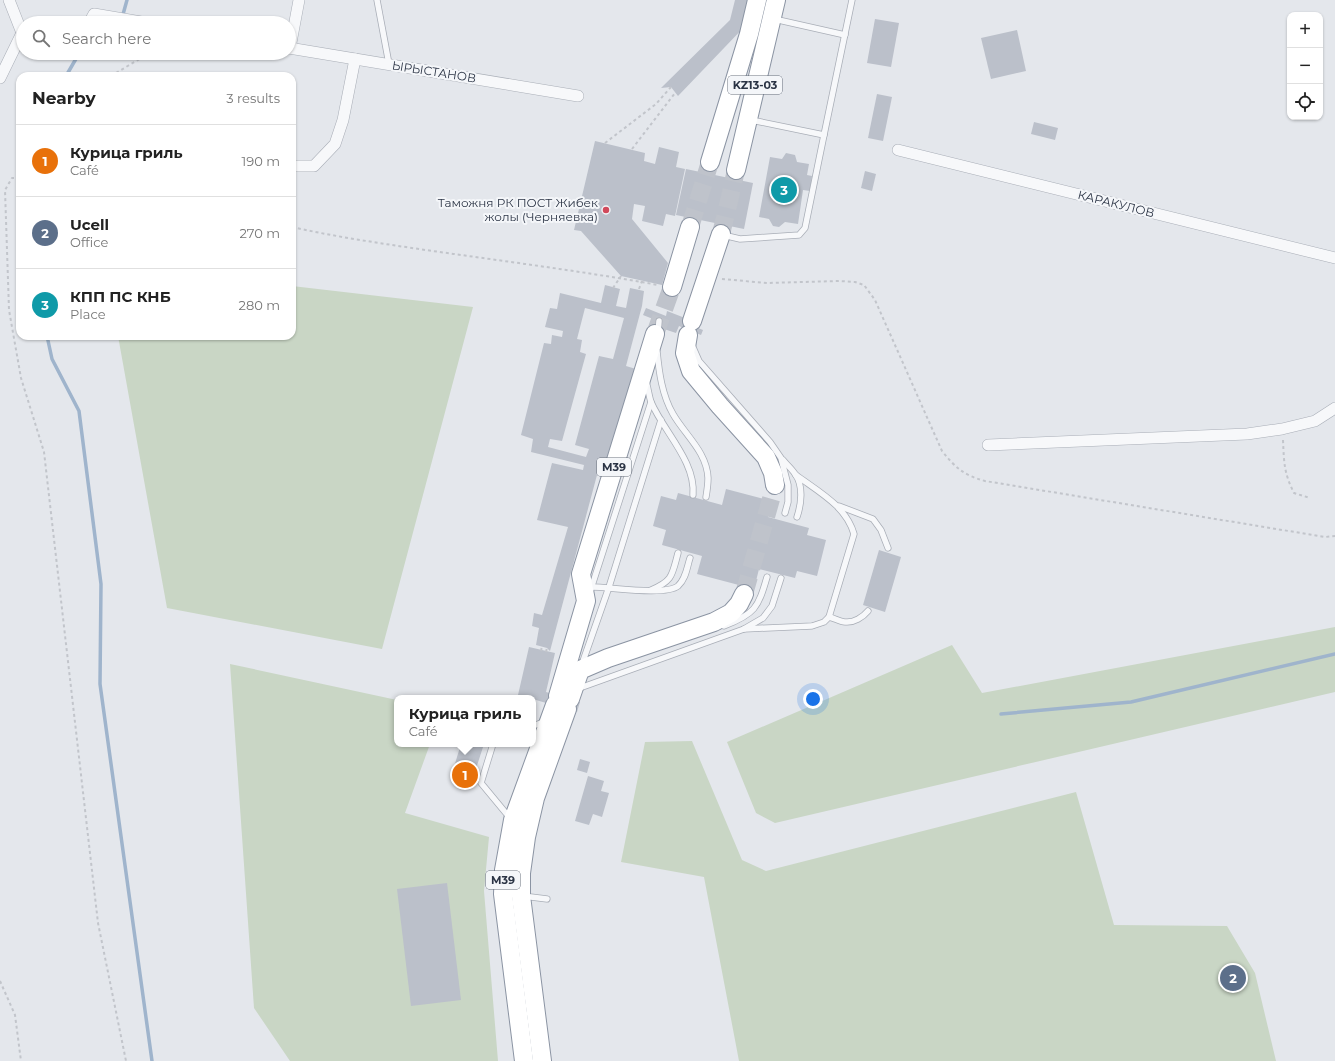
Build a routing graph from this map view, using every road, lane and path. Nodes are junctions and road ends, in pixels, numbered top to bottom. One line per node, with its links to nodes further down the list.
1 (9, 0): 10 (street)
2 (299, 0): 9 (street, ЫРЫСТАНОВ)
3 (377, 0): 17 (lane)
4 (757, 0): 28 (highway, KZ13-03)
5 (776, 0): 11 (highway, KZ13-03)
6 (852, 0): 12 (lane)
7 (93, 16): 8 (street)
8 (106, 16)
9 (296, 16)
10 (16, 18)
11 (772, 18): 12 (lane); 23 (highway, KZ13-03)
12 (845, 35): 24 (lane)
13 (16, 45): 19 (street)
14 (296, 49): 15 (street, ЫРЫСТАНОВ)
15 (355, 59): 17 (street, ЫРЫСТАНОВ); 29 (street)
16 (138, 60): 18 (path)
17 (389, 64): 22 (street, ЫРЫСТАНОВ)
18 (118, 72)
19 (0, 78)
20 (671, 87): 25 (path)
21 (675, 93): 26 (path)
22 (578, 96)
23 (747, 119): 24 (lane); 30 (highway, KZ13-03)
24 (824, 134): 34 (lane)
25 (605, 143)
26 (632, 149)
27 (898, 150): 35 (street, КАРАКУЛОВ)
28 (710, 162)
29 (296, 166)
30 (736, 170)
31 (16, 178): 86 (path)
32 (690, 227): 39 (highway)
33 (296, 228): 39 (path)
34 (721, 234): 37 (highway)
35 (1335, 258)
36 (621, 276): 40 (path)
37 (707, 277): 43 (highway); 59 (path)
38 (642, 281): 41 (path)
39 (672, 287)
40 (613, 288)
41 (639, 289)
42 (657, 328): 44 (highway, M39); 54 (lane)
43 (690, 328): 50 (lane); 52 (highway)
44 (644, 371): 45 (lane); 67 (highway, M39)
45 (651, 402): 47 (lane); 67 (lane)
46 (1335, 408): 48 (street)
47 (661, 420): 53 (lane); 65 (lane)
48 (1282, 429): 49 (street); 55 (path)
49 (988, 445)
50 (781, 458): 51 (lane); 57 (lane)
51 (796, 475): 56 (lane); 58 (lane)
52 (775, 485)
53 (693, 495)
54 (706, 496)
55 (1310, 498)
56 (837, 505): 60 (lane); 70 (lane)
57 (785, 513)
58 (797, 518)
59 (1335, 536)
60 (888, 548)
61 (678, 553): 66 (lane)
62 (690, 558): 66 (lane)
63 (767, 577): 71 (lane)
64 (781, 578): 72 (lane)
65 (609, 588): 66 (lane); 67 (lane); 77 (lane)
66 (648, 591)
67 (589, 594): 78 (highway, M39)
68 (744, 594): 77 (highway)
69 (868, 611): 70 (lane)
70 (830, 616): 72 (lane)
71 (721, 627)
72 (744, 629): 78 (lane)
73 (542, 646): 75 (path)
74 (547, 648): 76 (path)
75 (541, 651)
76 (546, 652)
77 (580, 670): 78 (highway, M39)
78 (562, 703): 79 (lane); 81 (highway, M39); 82 (highway, M39)
79 (536, 724)
80 (492, 747): 81 (lane)
81 (513, 820): 87 (highway, M39)
82 (521, 896): 83 (lane); 88 (highway, M39)
83 (547, 899)
84 (0, 981): 85 (path)
85 (21, 1061)
86 (126, 1061)
87 (524, 1061)
88 (542, 1061)

